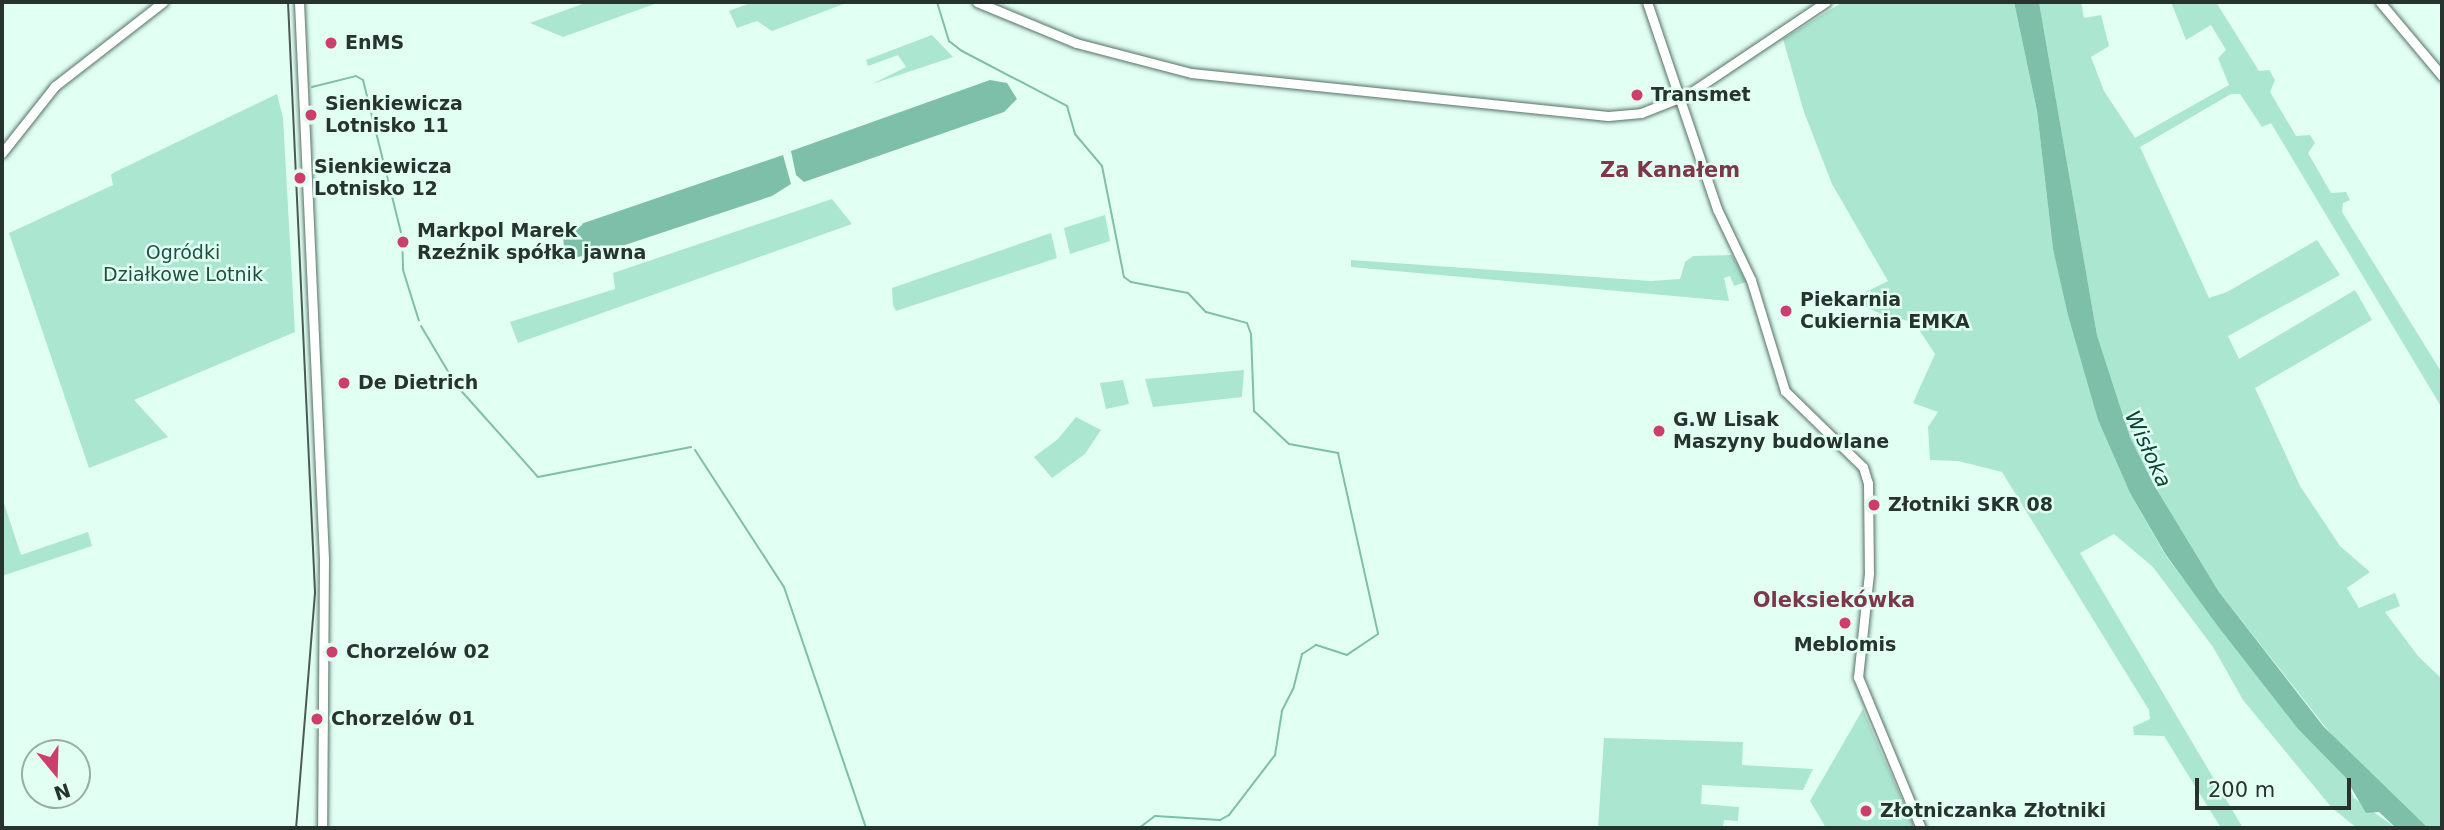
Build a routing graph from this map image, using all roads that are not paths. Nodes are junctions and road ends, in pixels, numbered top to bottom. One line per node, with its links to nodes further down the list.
1 (163, 2): 9 (main road)
2 (299, 2): 10 (main road)
3 (977, 2): 8 (main road)
4 (1647, 2): 8 (main road)
5 (1826, 2): 8 (main road)
6 (2380, 2): 7 (main road)
7 (2442, 76)
8 (1679, 99): 11 (main road)
9 (2, 153)
10 (322, 828)
11 (1921, 828)

